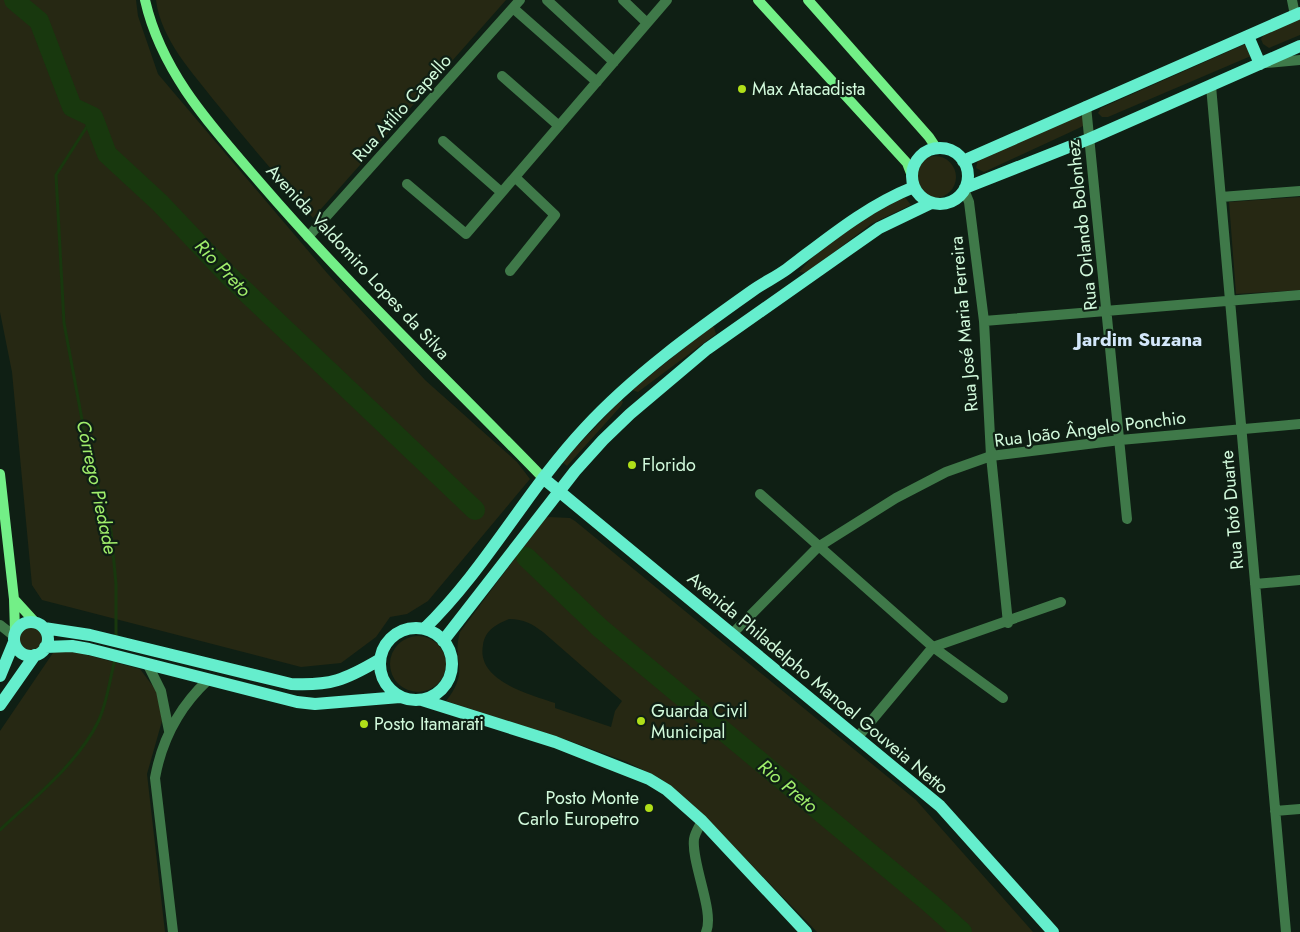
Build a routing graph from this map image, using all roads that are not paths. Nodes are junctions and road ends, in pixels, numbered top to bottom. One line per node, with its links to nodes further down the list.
1 (145, 0): 33 (main road, Avenida Valdomiro Lopes da Silva)
2 (547, 0): 14 (street)
3 (623, 0): 10 (street)
4 (667, 0): 10 (street)
5 (758, 0): 26 (main road)
6 (808, 0): 23 (main road)
7 (1292, 0): 9 (street)
8 (517, 4): 17 (street); 33 (street, Rua Atílio Capello)
9 (1298, 14): 11 (main road)
10 (647, 23): 14 (street)
11 (1248, 36): 15 (main road); 19 (main road)
12 (1300, 46): 15 (main road)
13 (1300, 60): 15 (street)
14 (614, 62): 17 (street)
15 (1260, 64): 18 (main road)
16 (502, 76): 20 (street)
17 (596, 82): 20 (street)
18 (1211, 86): 21 (main road); 31 (street, Rua Totó Duarte)
19 (1086, 106): 21 (street, Rua Orlando Bolonhez); 24 (main road)
20 (559, 126): 25 (street)
21 (1089, 139): 30 (main road); 40 (street, Rua Orlando Bolonhez)
22 (443, 141): 28 (street)
23 (937, 149): 24 (main road); 26 (main road)
24 (963, 160): 30 (main road)
25 (515, 177): 28 (street); 35 (street)
26 (912, 181): 32 (main road); 34 (main road)
27 (407, 184): 28 (street)
28 (501, 192)
29 (1300, 192): 31 (street)
30 (964, 194): 32 (main road); 41 (street, Rua José Maria Ferreira)
31 (1221, 197): 37 (street, Rua Totó Duarte)
32 (931, 203): 38 (main road)
33 (308, 238): 50 (main road, Avenida Valdomiro Lopes da Silva)
34 (786, 270): 38 (main road); 39 (main road)
35 (510, 271)
36 (1300, 295): 37 (street)
37 (1230, 301): 40 (street); 46 (street, Rua Totó Duarte)
38 (774, 302): 42 (main road)
39 (738, 303): 42 (main road); 43 (main road)
40 (1107, 311): 41 (street); 47 (street, Rua Orlando Bolonhez)
41 (984, 321): 48 (street, Rua José Maria Ferreira)
42 (719, 341): 44 (main road)
43 (621, 394): 44 (main road); 50 (main road)
44 (636, 409): 52 (main road)
45 (1300, 424): 46 (street, Rua João Ângelo Ponchio)
46 (1241, 429): 47 (street, Rua João Ângelo Ponchio); 57 (street, Rua Totó Duarte)
47 (1120, 440): 48 (street, Rua João Ângelo Ponchio); 54 (street, Rua Orlando Bolonhez)
48 (991, 456): 55 (street, Rua João Ângelo Ponchio); 60 (street, Rua José Maria Ferreira)
49 (0, 474): 51 (main road)
50 (543, 478): 52 (main road, Avenida Philadelpho Manoel Gouveia Netto); 63 (main road)
51 (1, 488): 58 (main road)
52 (558, 491): 64 (main road, Avenida Philadelpho Manoel Gouveia Netto); 66 (main road)
53 (760, 494): 55 (street)
54 (1126, 519)
55 (818, 547): 64 (street, Rua João Ângelo Ponchio); 67 (street)
56 (1300, 580): 57 (street)
57 (1255, 584): 80 (street, Rua Totó Duarte)
58 (14, 599): 62 (main road); 65 (main road)
59 (1061, 602): 60 (street)
60 (1008, 623): 67 (street)
61 (0, 625): 65 (street)
62 (39, 625): 65 (main road); 68 (main road); 69 (main road)
63 (424, 629): 66 (main road); 69 (main road)
64 (732, 634): 78 (main road, Avenida Philadelpho Manoel Gouveia Netto)
65 (14, 636): 68 (main road); 71 (main road)
66 (443, 641): 75 (main road)
67 (933, 647): 74 (street); 78 (street)
68 (40, 651): 70 (main road); 76 (main road)
69 (379, 660): 73 (main road)
70 (148, 665): 72 (main road); 77 (street)
71 (0, 676)
72 (208, 680): 73 (main road); 77 (street)
73 (400, 697): 75 (main road)
74 (1003, 698)
75 (422, 700): 81 (main road)
76 (0, 705)
77 (169, 731): 82 (street)
78 (857, 738): 85 (main road, Avenida Philadelpho Manoel Gouveia Netto)
79 (1300, 809): 80 (street)
80 (1275, 811): 86 (street, Rua Totó Duarte)
81 (702, 821): 83 (street); 84 (main road)
82 (173, 932)
83 (706, 932)
84 (806, 932)
85 (1052, 932)
86 (1286, 932)

